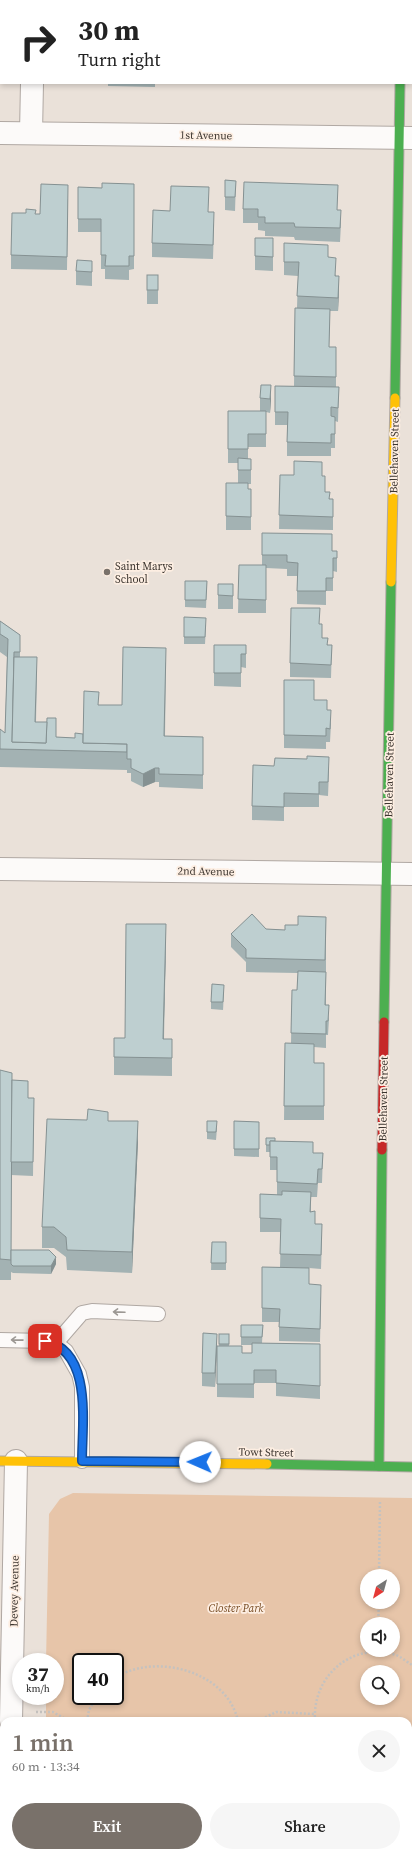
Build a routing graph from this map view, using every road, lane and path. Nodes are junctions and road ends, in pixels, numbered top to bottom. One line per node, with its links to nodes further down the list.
1 (32, 84): 4 (street)
2 (400, 84): 5 (street, Bellehaven Street)
3 (0, 133): 4 (street, 1st Avenue)
4 (31, 133): 5 (street, 1st Avenue)
5 (405, 138): 7 (street, Bellehaven Street)
6 (0, 868): 7 (street, 2nd Avenue)
7 (387, 873): 8 (street, 2nd Avenue); 14 (street, Bellehaven Street)
8 (412, 874)
9 (158, 1314): 11 (lane, one-way to 11)
10 (0, 1340): 11 (lane, one-way to 10)
11 (56, 1343): 13 (lane)
12 (8, 1461): 13 (street, Towt Street); 24 (street, Dewey Avenue)
13 (82, 1461): 14 (street, Towt Street)
14 (379, 1466): 15 (street, Towt Street)
15 (412, 1466)
16 (380, 1501): 17 (path)
17 (379, 1569)
18 (360, 1654): 23 (path)
19 (399, 1657): 20 (path)
20 (412, 1665)
21 (124, 1672): 27 (path)
22 (92, 1705): 26 (path)
23 (315, 1714): 28 (path)
24 (11, 1716): 25 (path)
25 (62, 1717)
26 (88, 1717)
27 (236, 1717)
28 (266, 1717)

